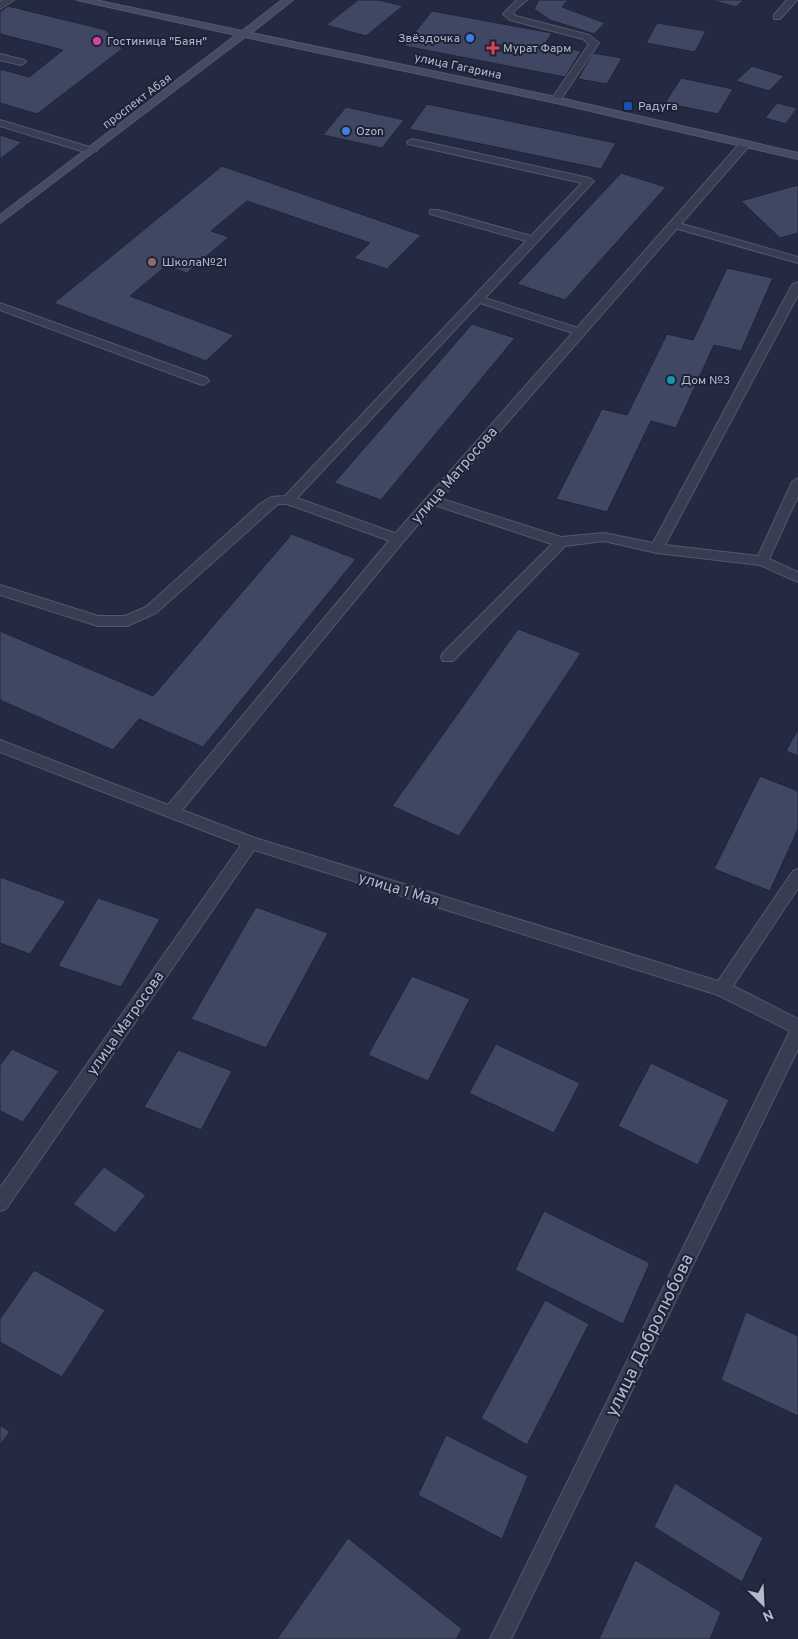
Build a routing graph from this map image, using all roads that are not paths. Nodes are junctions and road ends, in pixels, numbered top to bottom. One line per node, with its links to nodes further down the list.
1 (8, 0): 6 (street)
2 (82, 0): 8 (main road, улица Гагарина)
3 (288, 0): 8 (main road, проспект Абая)
4 (522, 0): 11 (street)
5 (792, 0): 7 (street)
6 (0, 6)
7 (777, 18)
8 (247, 34): 11 (main road, улица Гагарина); 15 (main road, проспект Абая)
9 (0, 57): 10 (street)
10 (21, 62)
11 (556, 100): 14 (main road, улица Гагарина)
12 (0, 122): 15 (street)
13 (412, 142): 20 (street)
14 (745, 144): 16 (main road, улица Гагарина); 19 (street, улица Матросова)
15 (92, 151): 18 (main road, проспект Абая)
16 (798, 156)
17 (434, 212): 20 (street)
18 (0, 220)
19 (674, 224): 21 (street); 25 (street, улица Матросова)
20 (533, 240): 23 (street)
21 (798, 260)
22 (798, 284): 32 (street)
23 (478, 299): 25 (street); 28 (street)
24 (0, 306): 26 (street)
25 (580, 332): 29 (street, улица Матросова)
26 (203, 381)
27 (798, 482): 33 (street)
28 (288, 500): 30 (street); 35 (street)
29 (432, 500): 30 (street, улица Матросова); 31 (street)
30 (398, 538): 38 (street, улица Матросова)
31 (561, 542): 32 (street); 36 (street)
32 (657, 548): 33 (street)
33 (762, 561): 34 (street)
34 (798, 577)
35 (0, 590)
36 (448, 656)
37 (0, 746): 38 (street, улица 1 Мая)
38 (171, 812): 39 (street, улица 1 Мая)
39 (251, 843): 41 (street, улица 1 Мая); 44 (street, улица Матросова)
40 (798, 875): 41 (street)
41 (722, 989): 42 (street, улица 1 Мая)
42 (798, 1027)
43 (798, 1032): 45 (street, улица Добролюбова)
44 (0, 1203)
45 (500, 1639)

